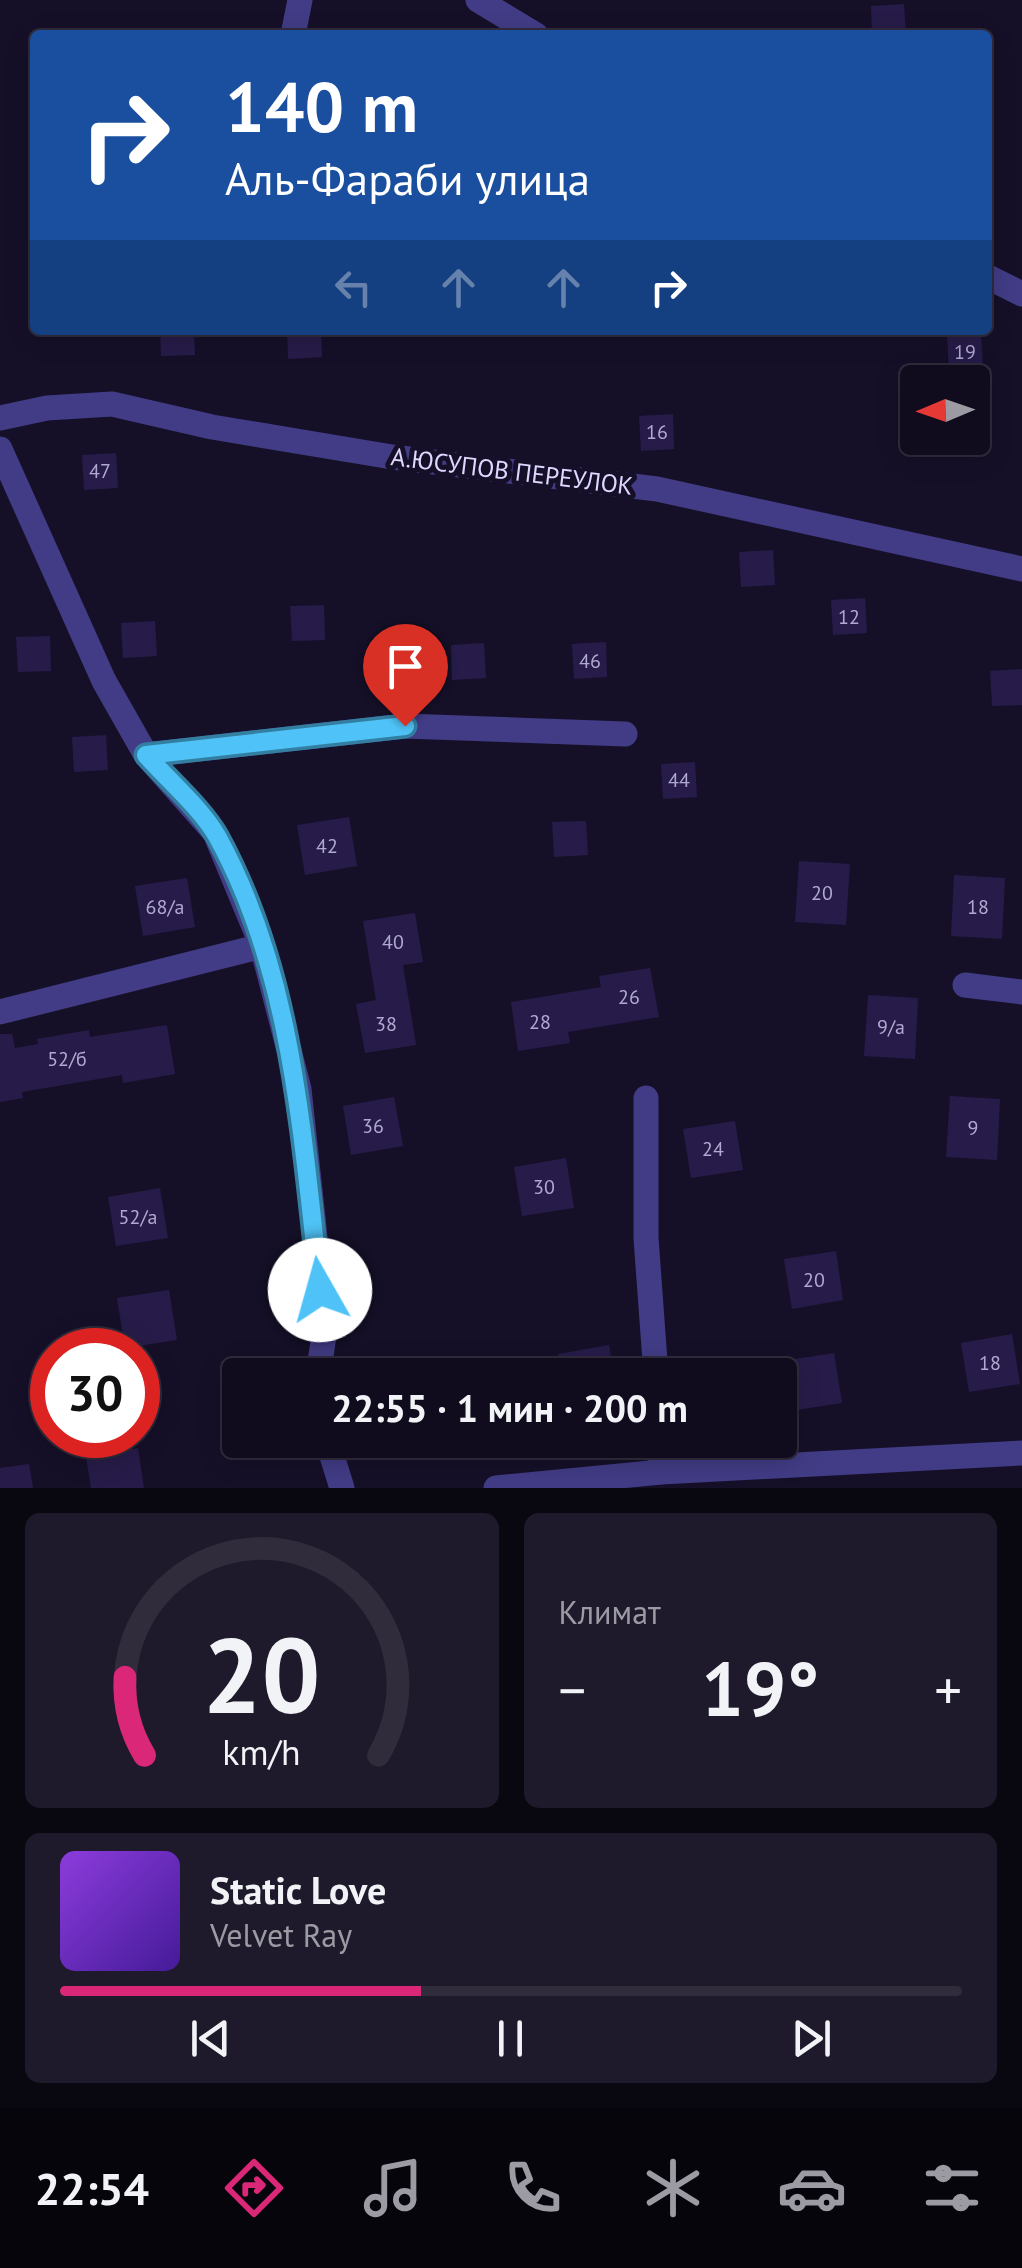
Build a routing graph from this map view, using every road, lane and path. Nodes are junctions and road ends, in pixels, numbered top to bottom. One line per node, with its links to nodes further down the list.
1 (300, 0): 3 (street)
2 (478, 0): 4 (street)
3 (294, 30)
4 (528, 30)
5 (992, 278): 6 (street)
6 (1022, 294)
7 (0, 418): 9 (street, А.ЮСУПОВ ПЕРЕУЛОК)
8 (0, 450): 11 (street)
9 (1022, 569)
10 (626, 734): 11 (street)
11 (146, 755): 12 (street)
12 (262, 946): 15 (street); 17 (street)
13 (965, 985): 14 (street)
14 (1022, 992)
15 (0, 1012)
16 (646, 1098): 18 (street)
17 (321, 1358)
18 (655, 1358)
19 (1022, 1453): 22 (street)
20 (333, 1458): 23 (street)
21 (660, 1458): 22 (street)
22 (661, 1472): 24 (street)
23 (342, 1488)
24 (496, 1488)

